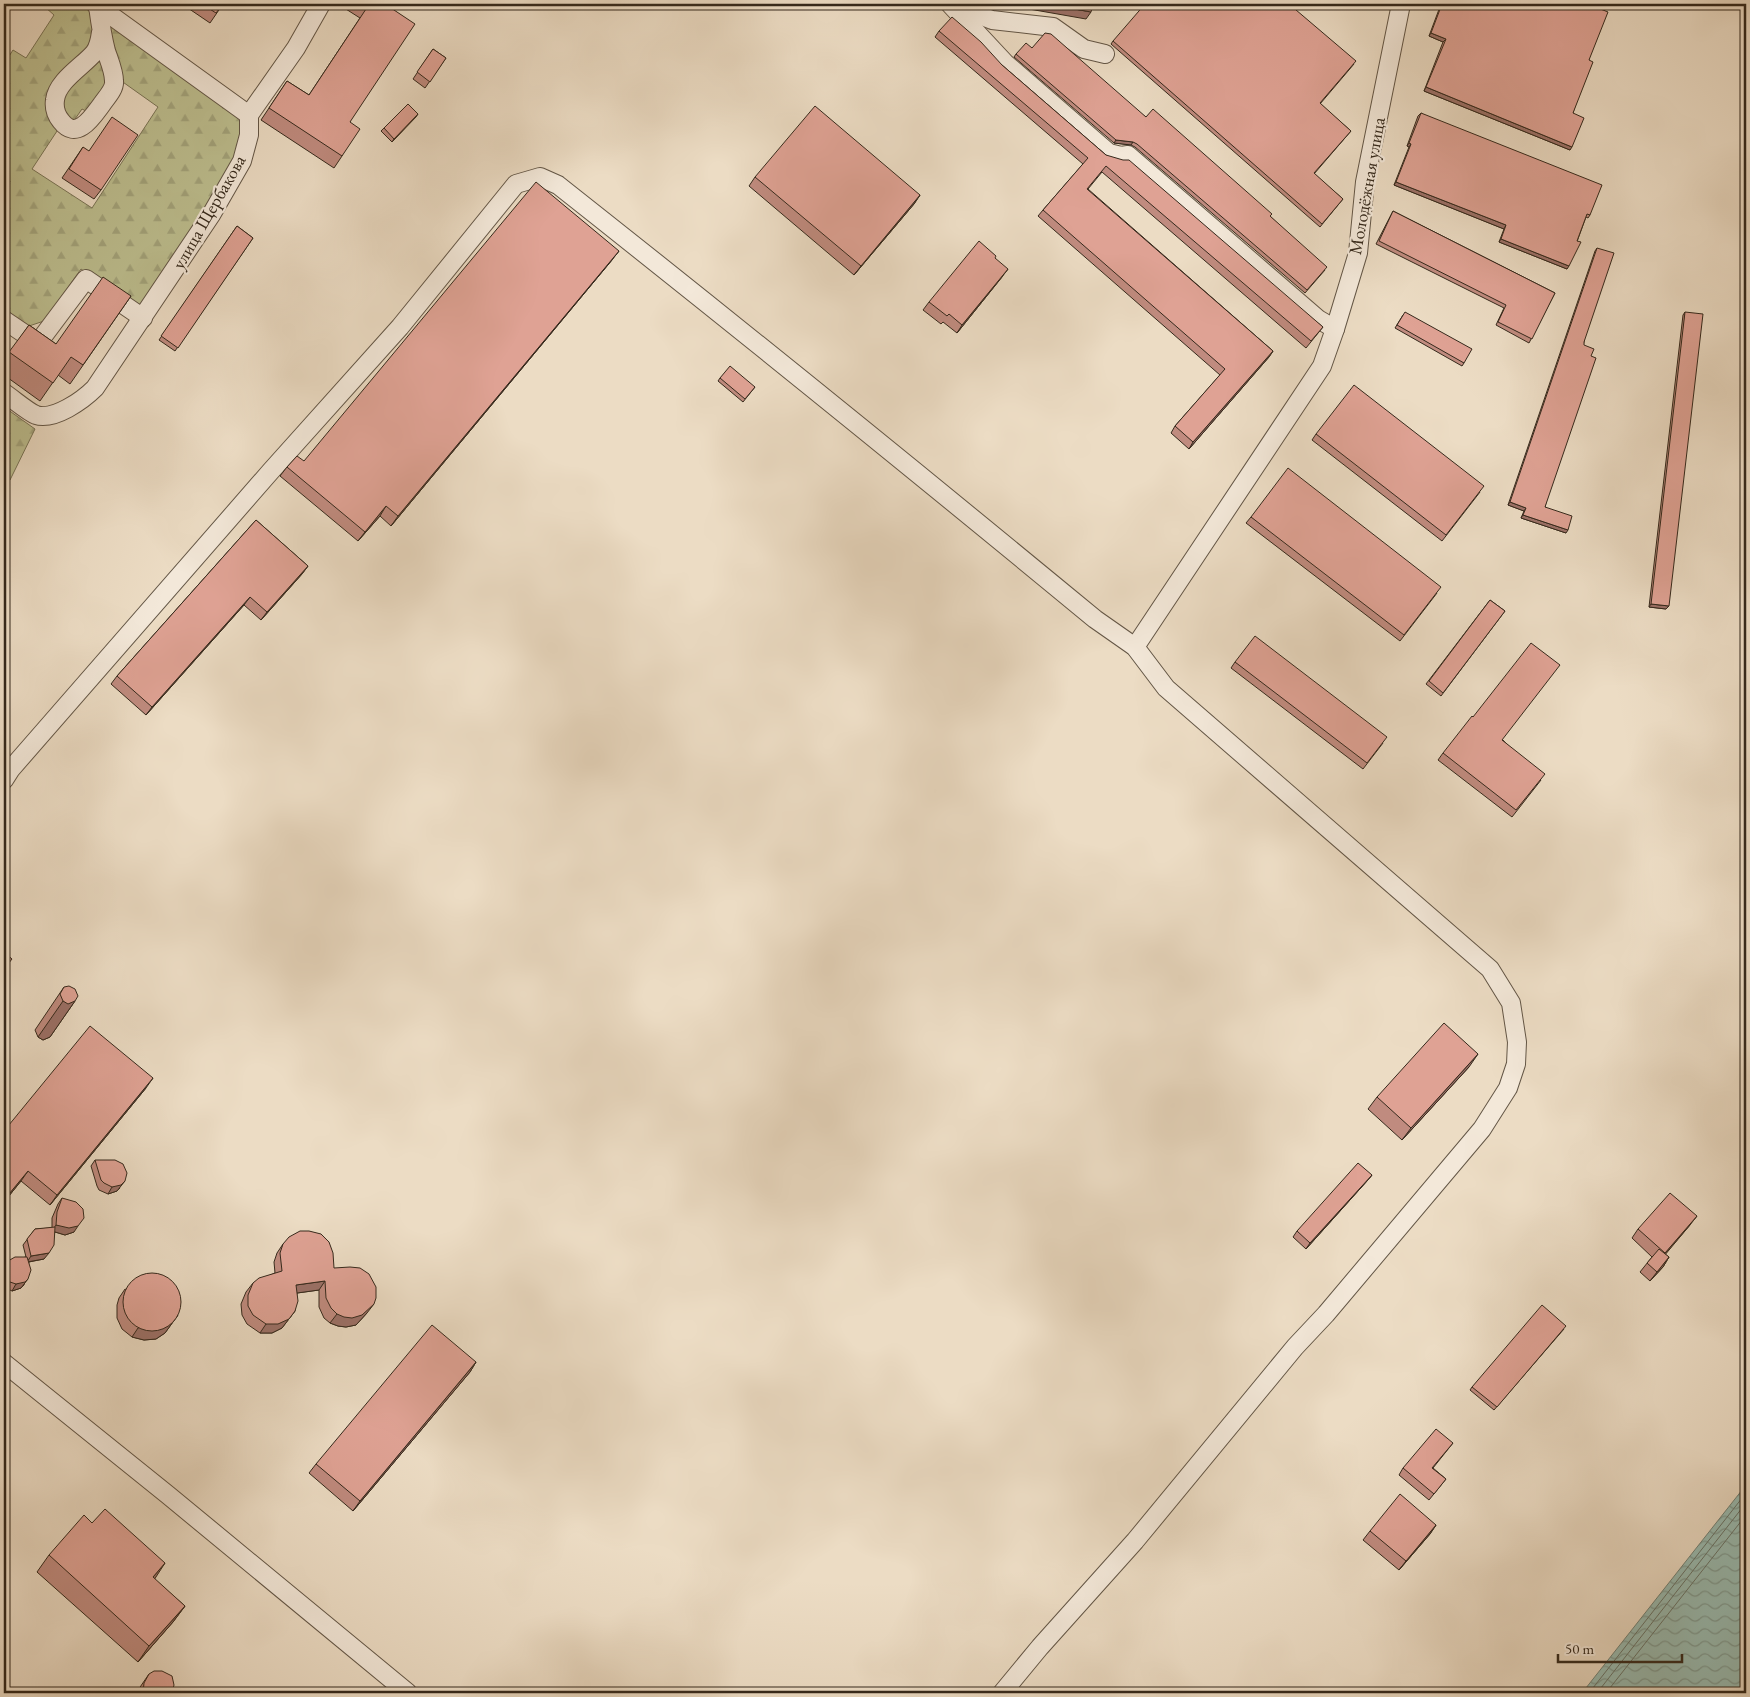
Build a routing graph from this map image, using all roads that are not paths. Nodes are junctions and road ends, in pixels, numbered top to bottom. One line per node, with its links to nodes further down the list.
1 (321, 4): 7 (street)
2 (951, 4): 6 (street); 10 (street)
3 (1401, 4): 10 (street, Молодёжная улица)
4 (97, 5): 5 (street); 7 (street)
5 (101, 32): 5 (street)
6 (1104, 54)
7 (249, 115): 8 (street, улица Щербакова)
8 (143, 318): 9 (street); 11 (street, улица Щербакова)
9 (4, 320)
10 (1336, 329): 12 (street, Молодёжная улица)
11 (4, 393)
12 (1134, 647): 13 (street); 16 (street)
13 (4, 780)
14 (4, 1363): 15 (street)
15 (408, 1693)
16 (1002, 1693)

